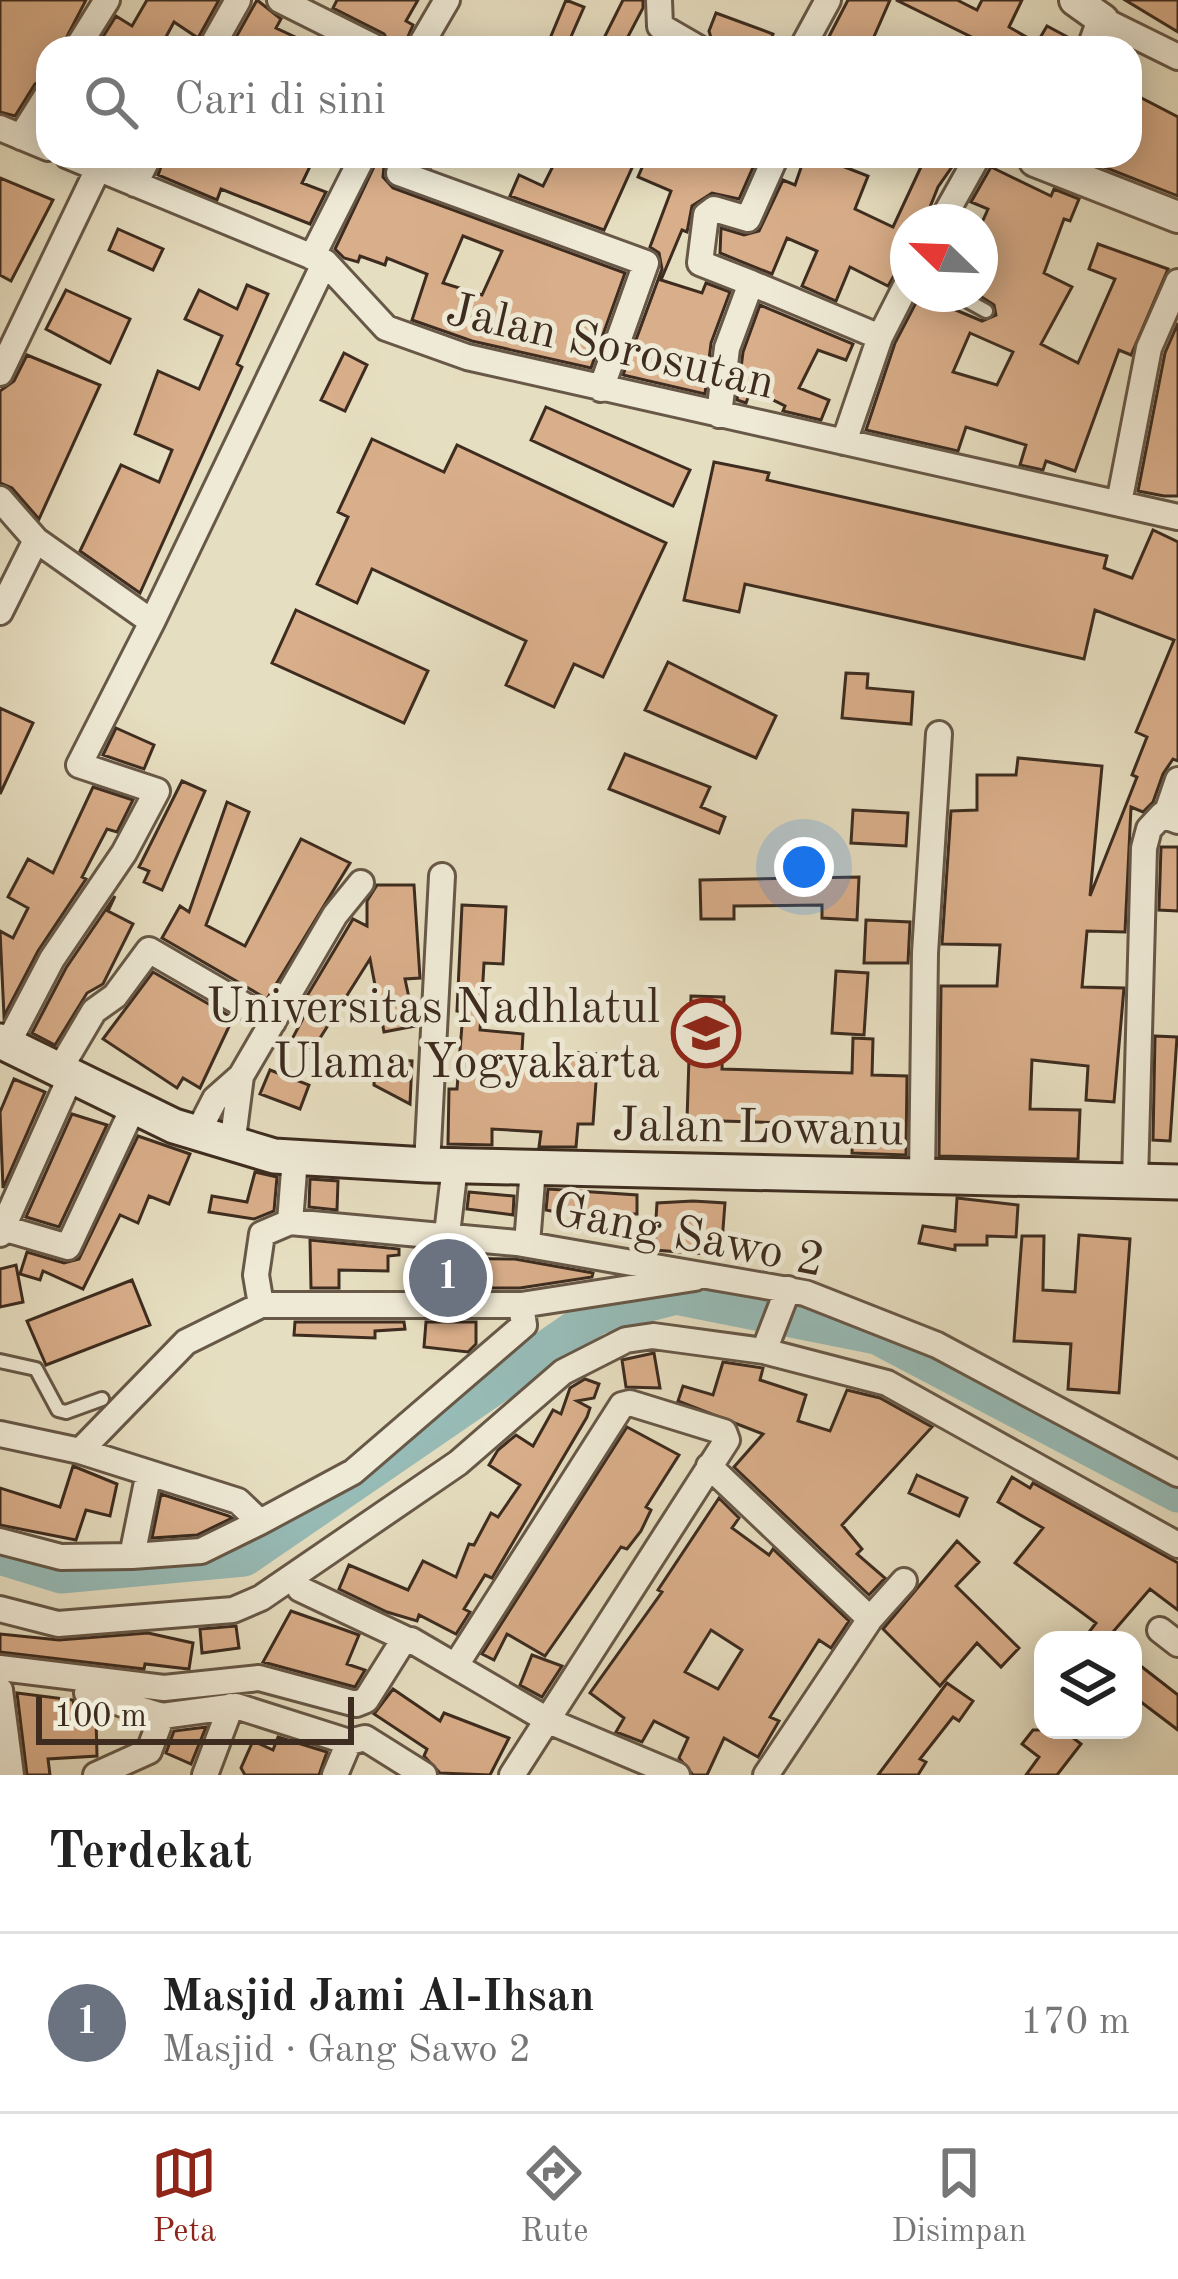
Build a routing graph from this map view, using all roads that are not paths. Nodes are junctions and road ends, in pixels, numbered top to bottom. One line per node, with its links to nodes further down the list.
1 (107, 0): 9 (street)
2 (238, 0): 10 (street)
3 (280, 0): 11 (street)
4 (447, 0): 12 (street)
5 (659, 0): 13 (street)
6 (828, 0): 14 (street)
7 (1076, 0): 8 (street)
8 (1098, 34)
9 (84, 36)
10 (218, 36)
11 (352, 36)
12 (426, 36)
13 (655, 36)
14 (808, 36)
15 (1142, 46): 16 (street)
16 (1178, 56)
17 (36, 106): 18 (street)
18 (11, 132)
19 (142, 168): 26 (street)
20 (358, 168): 29 (street)
21 (771, 168): 31 (street)
22 (971, 168): 27 (street)
23 (1056, 168): 28 (street)
24 (98, 169): 26 (street, Jalan Sorosutan); 34 (street)
25 (399, 173): 35 (street)
26 (135, 184): 29 (street, Jalan Sorosutan)
27 (951, 204)
28 (1178, 217)
29 (318, 260): 35 (street, Jalan Sorosutan); 43 (street)
30 (1178, 282): 39 (street)
31 (751, 284): 33 (street); 36 (street)
32 (893, 312): 33 (street)
33 (880, 337): 37 (street)
34 (0, 373)
35 (601, 389): 36 (street, Jalan Sorosutan)
36 (719, 415): 37 (street, Jalan Sorosutan)
37 (844, 442): 39 (street, Jalan Sorosutan)
38 (0, 500): 41 (street)
39 (1119, 503): 40 (street, Jalan Sorosutan)
40 (1178, 518)
41 (36, 540): 42 (street); 43 (street)
42 (0, 612)
43 (152, 622): 50 (street)
44 (939, 734): 59 (street)
45 (1178, 780): 46 (street)
46 (1172, 818): 60 (street)
47 (442, 876): 57 (street)
48 (361, 883): 49 (street)
49 (273, 1022): 51 (street); 52 (street)
50 (4, 1043): 51 (main road, Jalan Lowanu)
51 (64, 1075): 53 (main road, Jalan Lowanu); 63 (street)
52 (241, 1076): 54 (street); 55 (street)
53 (133, 1108): 54 (main road, Jalan Lowanu); 63 (street)
54 (197, 1134): 55 (main road, Jalan Lowanu)
55 (232, 1146): 56 (main road, Jalan Lowanu)
56 (295, 1158): 57 (main road, Jalan Lowanu); 62 (street)
57 (441, 1166): 58 (main road, Jalan Lowanu); 64 (street)
58 (533, 1168): 59 (main road, Jalan Lowanu); 65 (street)
59 (922, 1177): 60 (main road, Jalan Lowanu)
60 (1135, 1181): 61 (main road, Jalan Lowanu)
61 (1178, 1182)
62 (290, 1222): 64 (street, Gang Sawo 2); 68 (street)
63 (2, 1231)
64 (447, 1234): 65 (street, Gang Sawo 2)
65 (526, 1244): 66 (street, Gang Sawo 2)
66 (709, 1275): 67 (street, Gang Sawo 2); 69 (street)
67 (785, 1296): 70 (street); 76 (street, Gang Sawo 2)
68 (261, 1305): 69 (street); 74 (street)
69 (521, 1305): 78 (street)
70 (766, 1345): 80 (street); 84 (street)
71 (0, 1361): 72 (lane)
72 (102, 1399)
73 (0, 1433): 74 (street)
74 (80, 1451): 77 (street)
75 (710, 1466): 85 (street); 87 (street); 93 (street)
76 (1178, 1474)
77 (148, 1477): 78 (street); 81 (street)
78 (260, 1522): 81 (street)
79 (0, 1541): 81 (street)
80 (1178, 1545)
81 (132, 1556)
82 (904, 1581): 85 (street)
83 (300, 1589): 86 (street)
84 (0, 1609)
85 (870, 1619): 102 (street)
86 (408, 1640): 87 (street); 89 (street)
87 (456, 1665): 93 (street)
88 (0, 1668): 89 (street)
89 (65, 1678): 92 (street)
90 (0, 1690): 95 (street)
91 (231, 1706): 92 (street); 94 (street); 97 (street)
92 (162, 1716): 96 (street)
93 (551, 1722): 100 (street); 101 (street)
94 (350, 1742): 98 (street); 99 (street)
95 (11, 1775)
96 (96, 1775)
97 (205, 1775)
98 (335, 1775)
99 (424, 1775)
100 (512, 1775)
101 (677, 1775)
102 (766, 1775)

